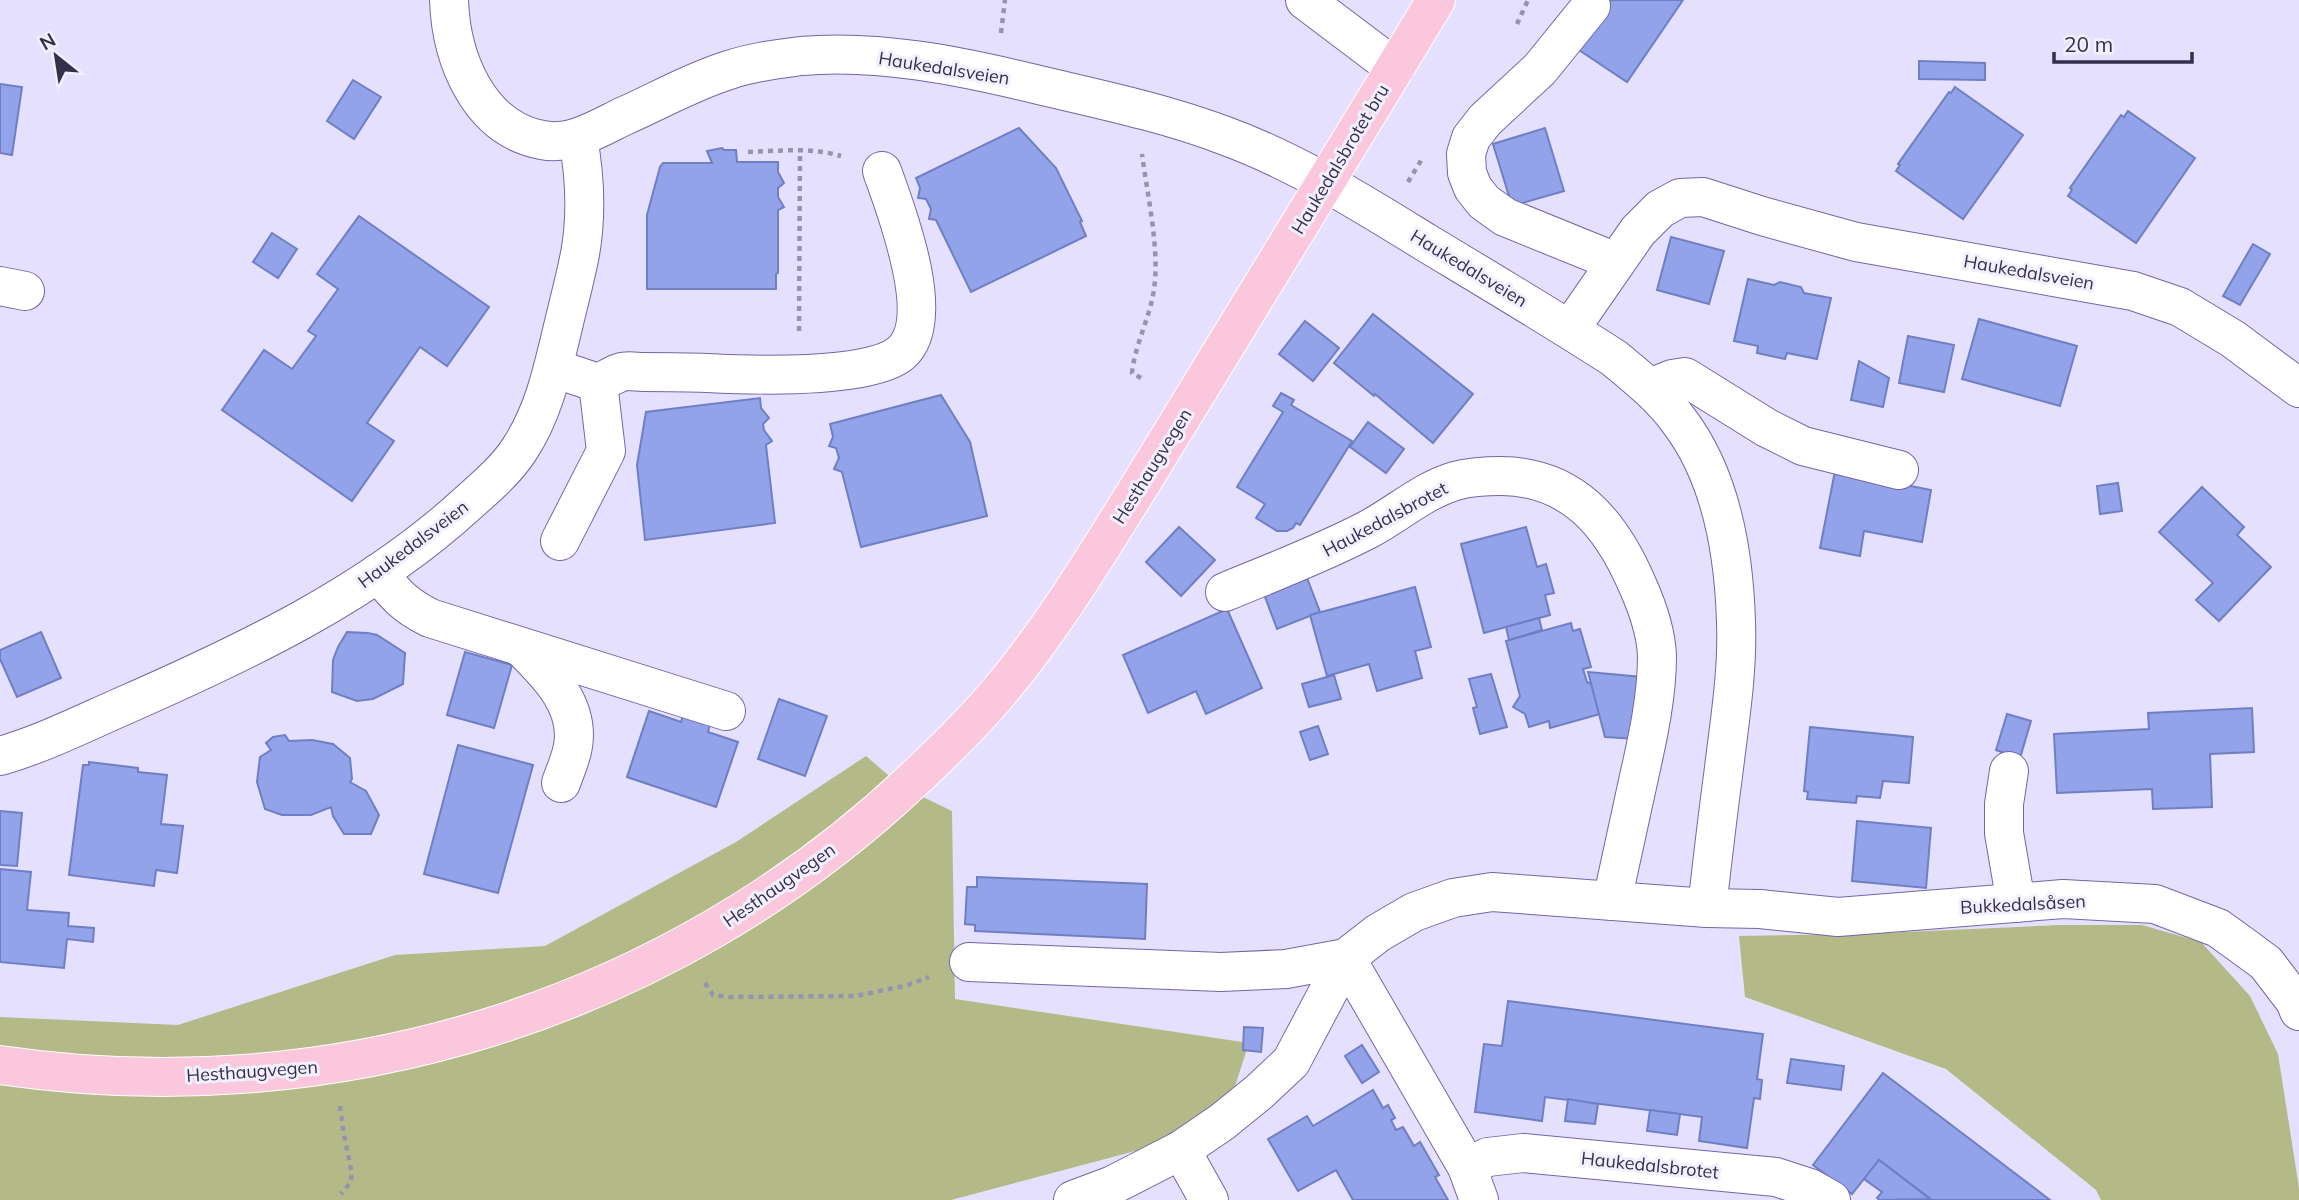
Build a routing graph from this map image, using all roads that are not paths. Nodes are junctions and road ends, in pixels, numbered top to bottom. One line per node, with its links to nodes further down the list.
1 (449, 0): 6 (street, Haukedalsveien)
2 (1305, 0): 5 (street)
3 (1436, 0): 5 (main road)
4 (1591, 6): 9 (street)
5 (1395, 68): 8 (main road, Haukedalsbrotet bru, bridge)
6 (578, 138): 10 (street, Haukedalsveien); 11 (street, Haukedalsveien)
7 (882, 171): 12 (street)
8 (1284, 250): 30 (main road, Hesthaugvegen)
9 (1616, 262): 10 (street, Haukedalsveien); 14 (street, Haukedalsveien)
10 (1570, 330): 13 (street)
11 (553, 368): 12 (street); 17 (street, Haukedalsveien)
12 (598, 383): 16 (street)
13 (1650, 388): 15 (street); 26 (street)
14 (2299, 388)
15 (1899, 470)
16 (560, 541)
17 (378, 573): 19 (street); 21 (street, Haukedalsveien)
18 (1225, 592): 24 (street, Haukedalsbrotet)
19 (521, 646): 20 (street); 23 (street)
20 (726, 711)
21 (0, 756)
22 (2010, 771): 25 (street)
23 (561, 783)
24 (1612, 901): 26 (street); 27 (street)
25 (2016, 903): 26 (street, Bukkedalsåsen); 29 (street, Bukkedalsåsen)
26 (1707, 908)
27 (1346, 958): 28 (street); 31 (street); 32 (street, Haukedalsbrotet)
28 (969, 962)
29 (2299, 1011)
30 (0, 1065)
31 (1181, 1150): 33 (street); 34 (street)
32 (1473, 1184): 35 (street, Haukedalsbrotet)
33 (1073, 1200)
34 (1209, 1200)
35 (1831, 1200)

